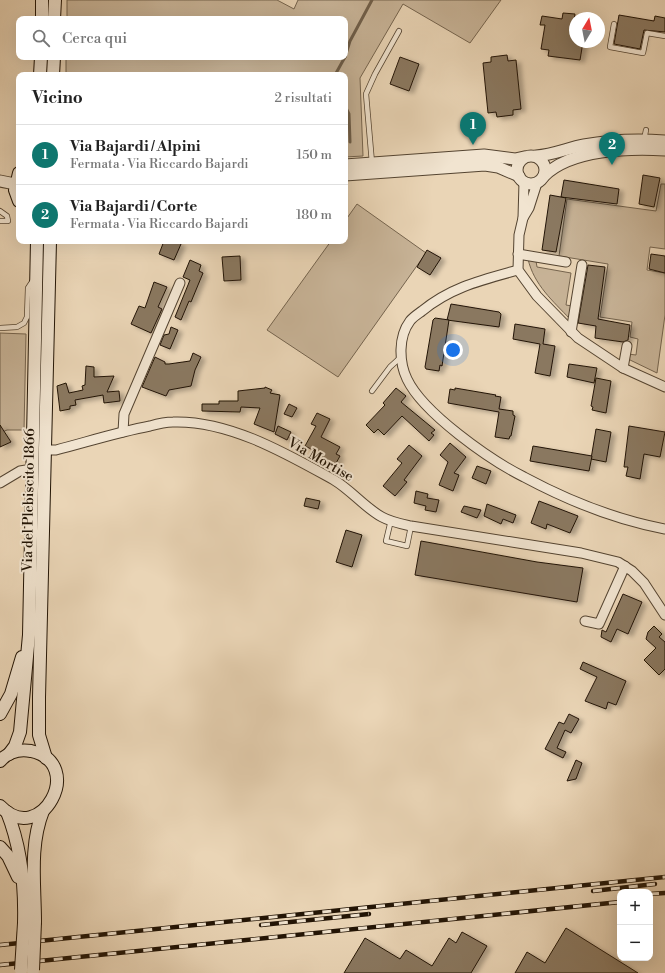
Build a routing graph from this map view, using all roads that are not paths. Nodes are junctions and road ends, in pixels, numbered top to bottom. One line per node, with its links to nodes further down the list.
1 (42, 0): 3 (main road)
2 (54, 0): 4 (main road)
3 (42, 16)
4 (54, 16)
5 (614, 24): 7 (lane)
6 (400, 30): 16 (lane)
7 (665, 36)
8 (41, 60): 10 (main road)
9 (54, 60): 11 (main road)
10 (40, 72)
11 (53, 72)
12 (665, 141): 14 (street)
13 (665, 150): 21 (street)
14 (536, 156): 15 (street); 21 (street)
15 (524, 157): 16 (street); 20 (street)
16 (372, 163): 17 (street)
17 (348, 165)
18 (348, 175): 20 (street)
19 (16, 178): 22 (street)
20 (521, 179): 21 (street); 24 (street)
21 (541, 179): 24 (street)
22 (0, 180)
23 (0, 211): 25 (lane)
24 (522, 218): 28 (street)
25 (0, 221)
26 (37, 244): 32 (main road, Via del Plebiscito 1866)
27 (50, 244): 42 (main road, Via del Plebiscito 1866)
28 (518, 254): 29 (street); 31 (street)
29 (566, 262)
30 (582, 265): 35 (street)
31 (518, 270): 35 (street); 37 (street)
32 (36, 276): 34 (lane); 43 (main road, Via del Plebiscito 1866)
33 (180, 283): 41 (street)
34 (0, 328)
35 (572, 332): 38 (street)
36 (627, 346): 38 (street)
37 (401, 357): 40 (lane); 47 (street)
38 (624, 368): 39 (street)
39 (665, 387)
40 (372, 391)
41 (123, 432): 42 (street, Via Mortise); 45 (street, Via Mortise)
42 (44, 450): 54 (main road, Via del Plebiscito 1866)
43 (32, 469): 44 (street); 51 (main road, Via del Plebiscito 1866)
44 (0, 483)
45 (391, 520): 46 (street, Via Mortise); 46 (lane)
46 (411, 526): 48 (street, Via Mortise)
47 (665, 529)
48 (625, 566): 49 (street, Via Mortise); 50 (street)
49 (665, 615)
50 (585, 621)
51 (29, 635): 52 (main road); 53 (main road, Via del Plebiscito 1866)
52 (0, 714)
53 (4, 757): 54 (main road)
54 (46, 758): 56 (main road, Via del Plebiscito 1866)
55 (3, 809): 56 (main road); 58 (main road)
56 (43, 811): 59 (main road)
57 (0, 847): 58 (main road)
58 (23, 887): 59 (main road)
59 (30, 923): 60 (main road, bridge)
60 (27, 972)

